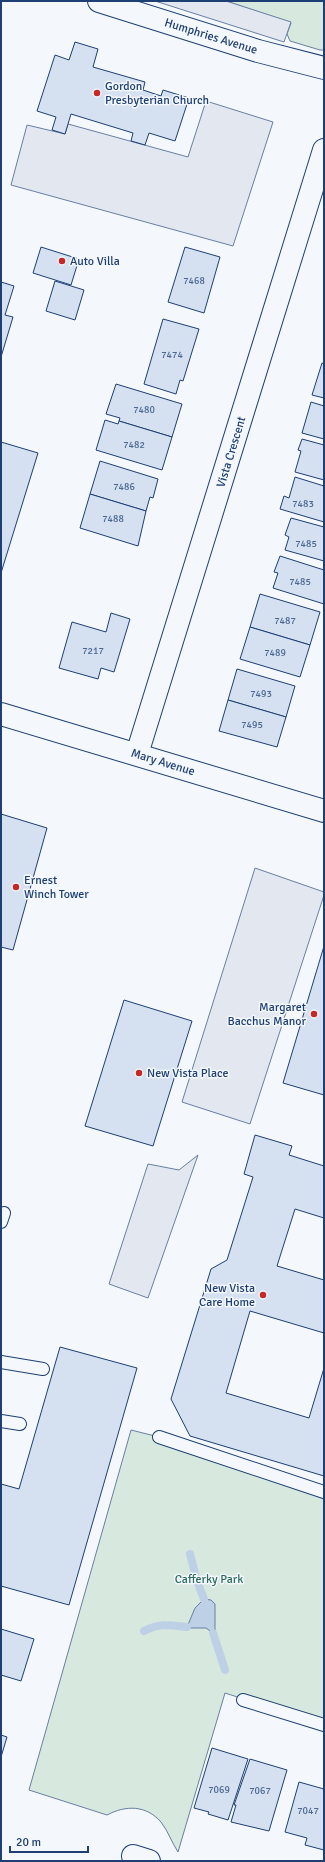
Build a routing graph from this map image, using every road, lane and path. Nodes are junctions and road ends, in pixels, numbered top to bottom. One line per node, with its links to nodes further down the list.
1 (99, 1): 2 (street, Humphries Avenue)
2 (324, 68)
3 (324, 150): 5 (street, Vista Crescent)
4 (1, 714): 5 (street, Mary Avenue)
5 (137, 754): 6 (street, Mary Avenue)
6 (324, 811)
7 (1, 1362): 8 (lane)
8 (43, 1369)
9 (1, 1421): 10 (lane)
10 (20, 1424)
11 (158, 1437): 12 (lane)
12 (324, 1492)
13 (243, 1700): 14 (lane)
14 (324, 1725)

